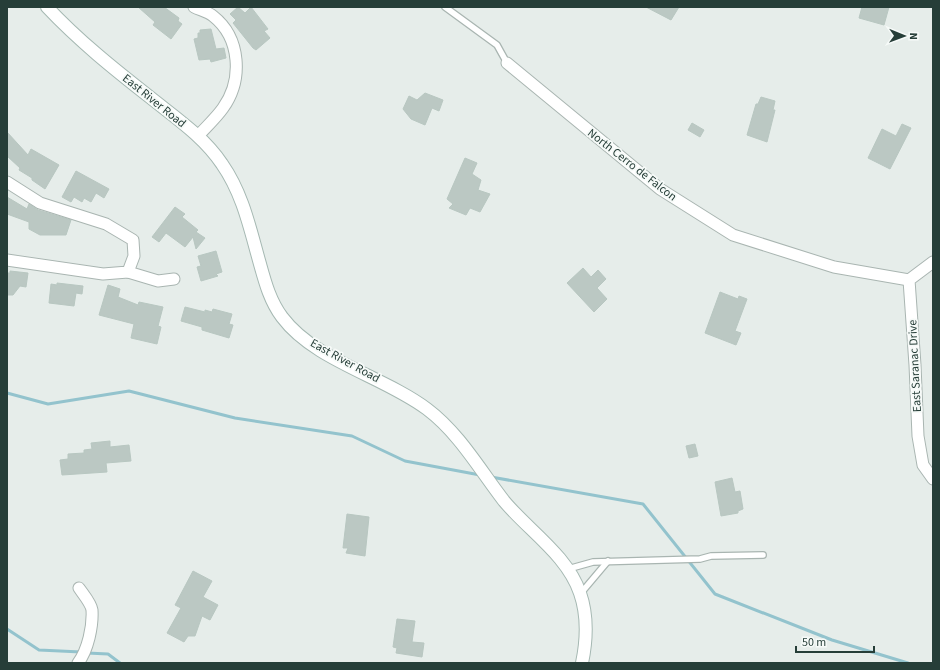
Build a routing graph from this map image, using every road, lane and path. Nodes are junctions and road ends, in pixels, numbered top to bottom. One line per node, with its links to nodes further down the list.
1 (47, 7): 5 (street, East River Road)
2 (194, 7): 5 (street)
3 (445, 7): 4 (lane)
4 (507, 64): 11 (street, North Cerro de Falcon)
5 (198, 136): 15 (street, East River Road)
6 (7, 182): 9 (street)
7 (7, 260): 9 (street)
8 (933, 262): 11 (street)
9 (128, 272): 10 (street)
10 (174, 280)
11 (909, 280): 12 (street, East Saranac Drive)
12 (933, 479)
13 (763, 556): 14 (lane)
14 (608, 561): 15 (lane); 17 (lane)
15 (567, 569): 17 (street, East River Road)
16 (79, 588): 18 (street)
17 (580, 593): 19 (street, East River Road)
18 (78, 663)
19 (582, 663)

